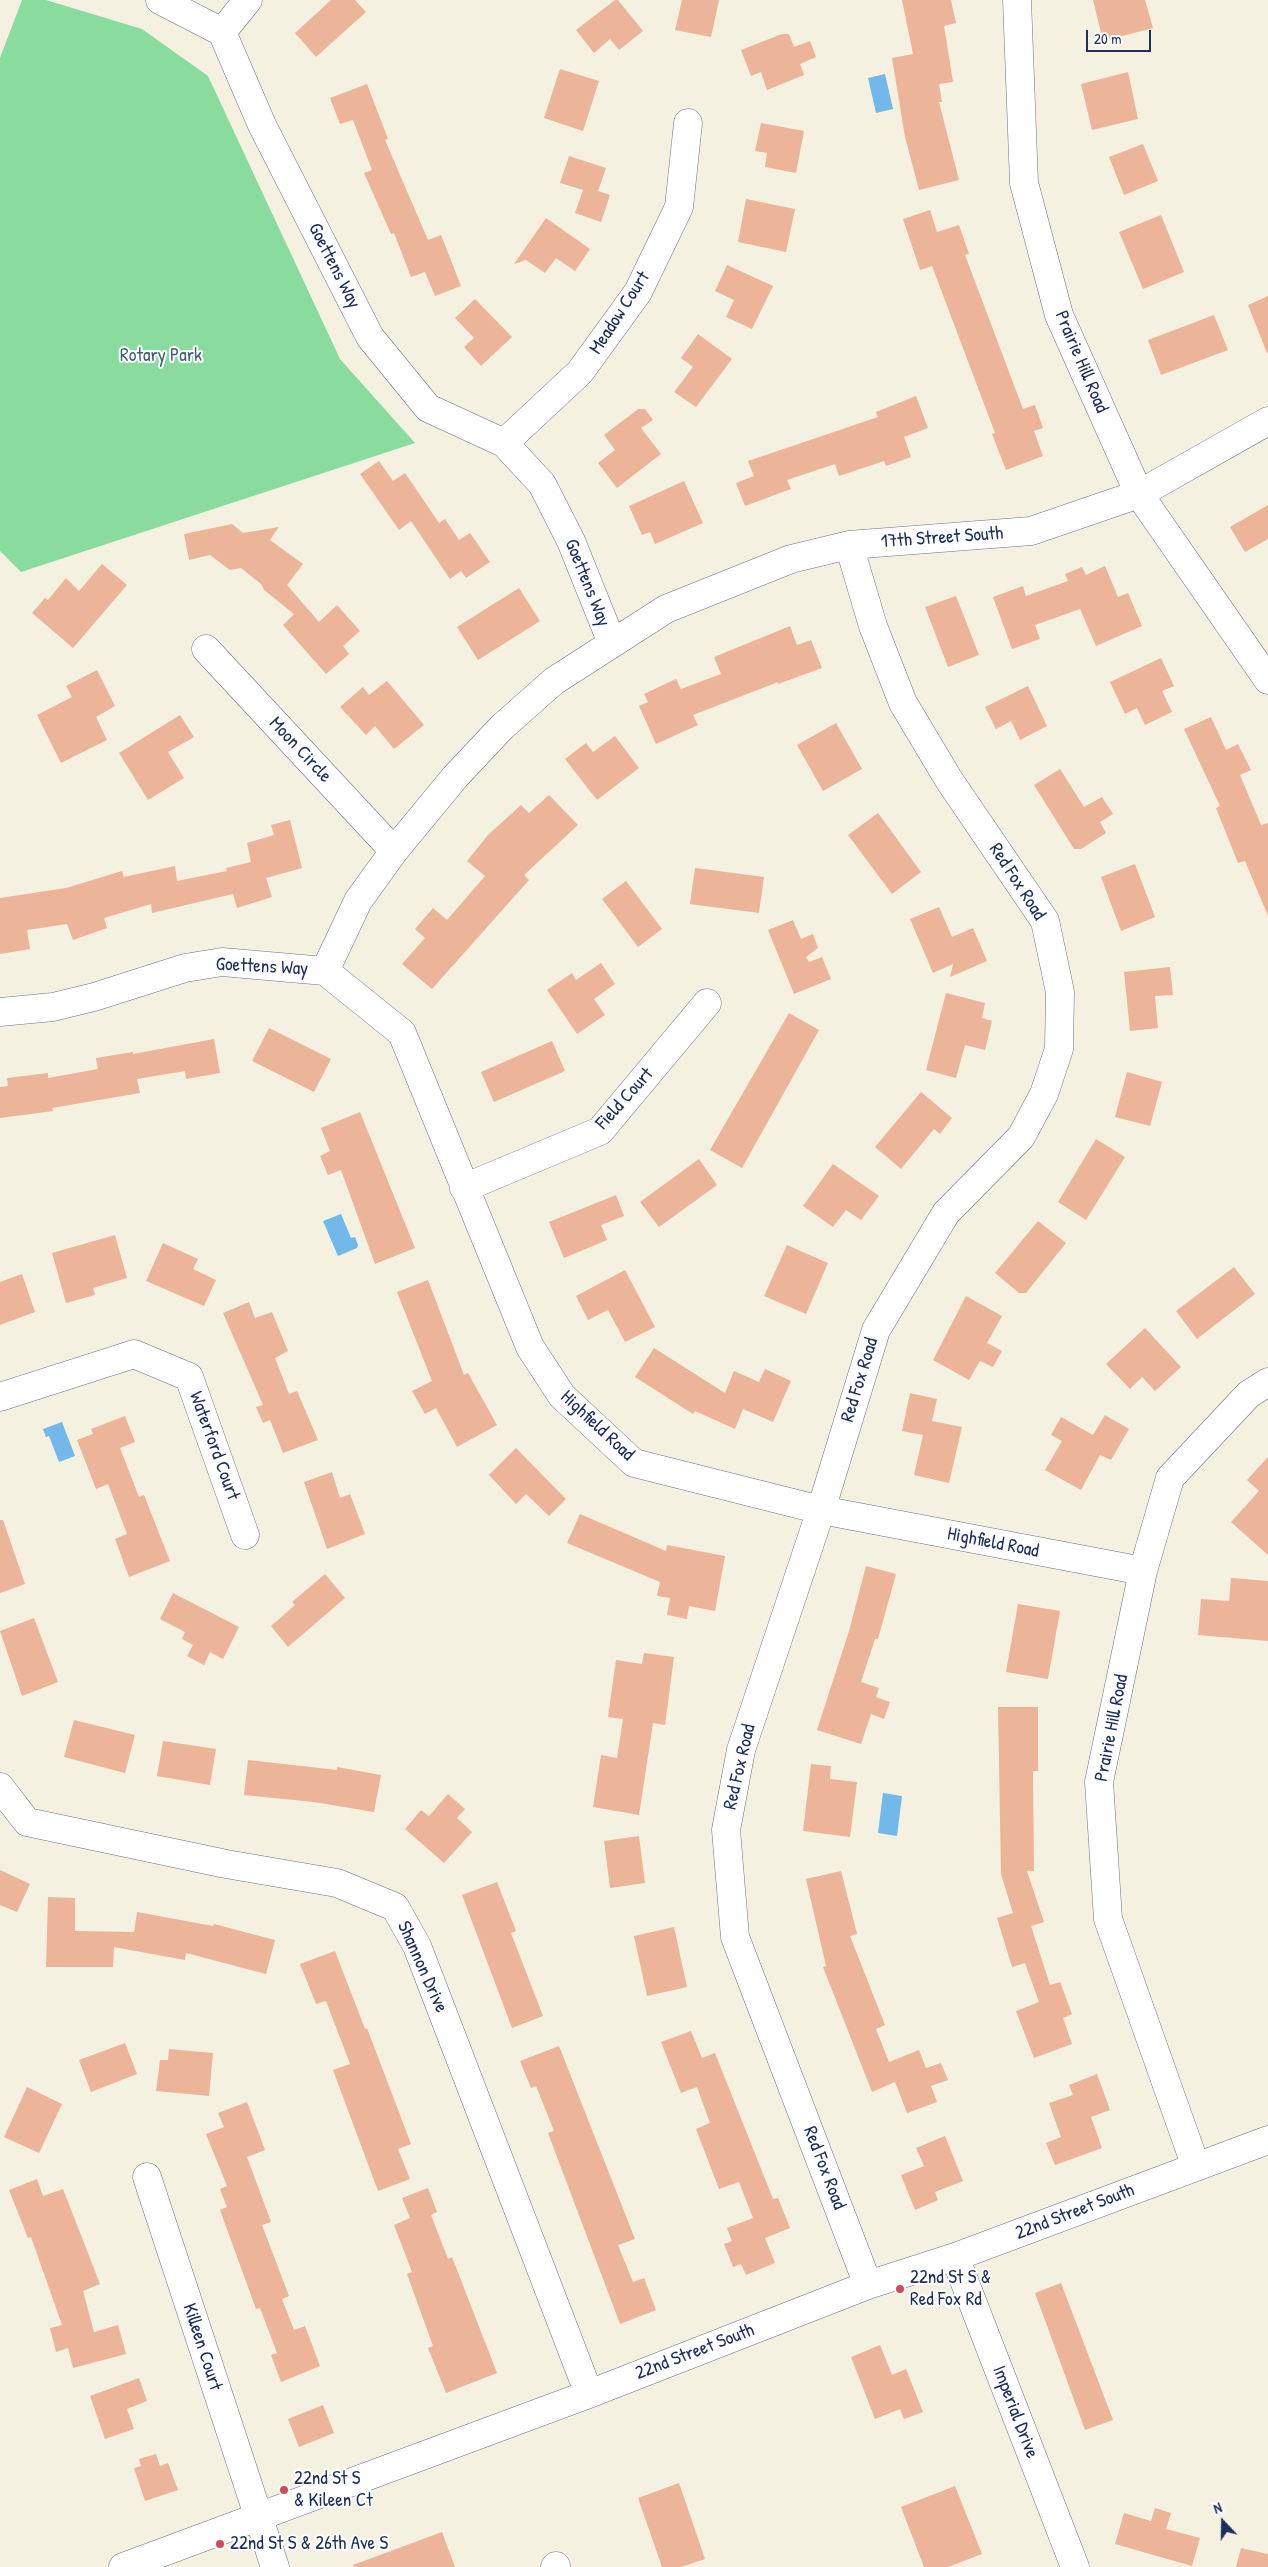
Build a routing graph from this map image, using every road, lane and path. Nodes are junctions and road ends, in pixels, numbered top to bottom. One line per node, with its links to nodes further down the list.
1 (160, 0): 4 (street)
2 (248, 0): 4 (street)
3 (1017, 0): 8 (street, Prairie Hill Road)
4 (222, 32): 7 (street, Goettens Way)
5 (688, 123): 7 (street, Meadow Court)
6 (1268, 421): 8 (street, 17th Street South)
7 (504, 443): 10 (street, Goettens Way)
8 (1138, 494): 9 (street, 17th Street South); 12 (street, Prairie Hill Road)
9 (849, 545): 10 (street, 17th Street South); 20 (street, Red Fox Road)
10 (612, 643): 13 (street, Goettens Way)
11 (206, 649): 13 (street, Moon Circle)
12 (1268, 680)
13 (394, 851): 14 (street, Goettens Way)
14 (325, 971): 16 (street, Goettens Way); 17 (street, Highfield Road)
15 (707, 1003): 17 (street, Field Court)
16 (0, 1012)
17 (464, 1188): 20 (street, Highfield Road)
18 (1268, 1382): 22 (street, Prairie Hill Road)
19 (0, 1397): 21 (street, Waterford Court)
20 (821, 1510): 22 (street, Highfield Road); 28 (street, Red Fox Road)
21 (245, 1535)
22 (1143, 1571): 25 (street, Prairie Hill Road)
23 (0, 1787): 29 (street, Shannon Drive)
24 (1268, 2140): 25 (street, 22nd Street South)
25 (1196, 2167): 27 (street, 22nd Street South)
26 (147, 2177): 30 (street, Killeen Court)
27 (955, 2257): 28 (street, 22nd Street South); 33 (street, Imperial Drive)
28 (868, 2284): 29 (street, 22nd Street South)
29 (589, 2394): 30 (street, 22nd Street South)
30 (257, 2518): 31 (street, 22nd Street South); 32 (street, Killeen Court)
31 (123, 2567)
32 (275, 2567)
33 (1074, 2567)

